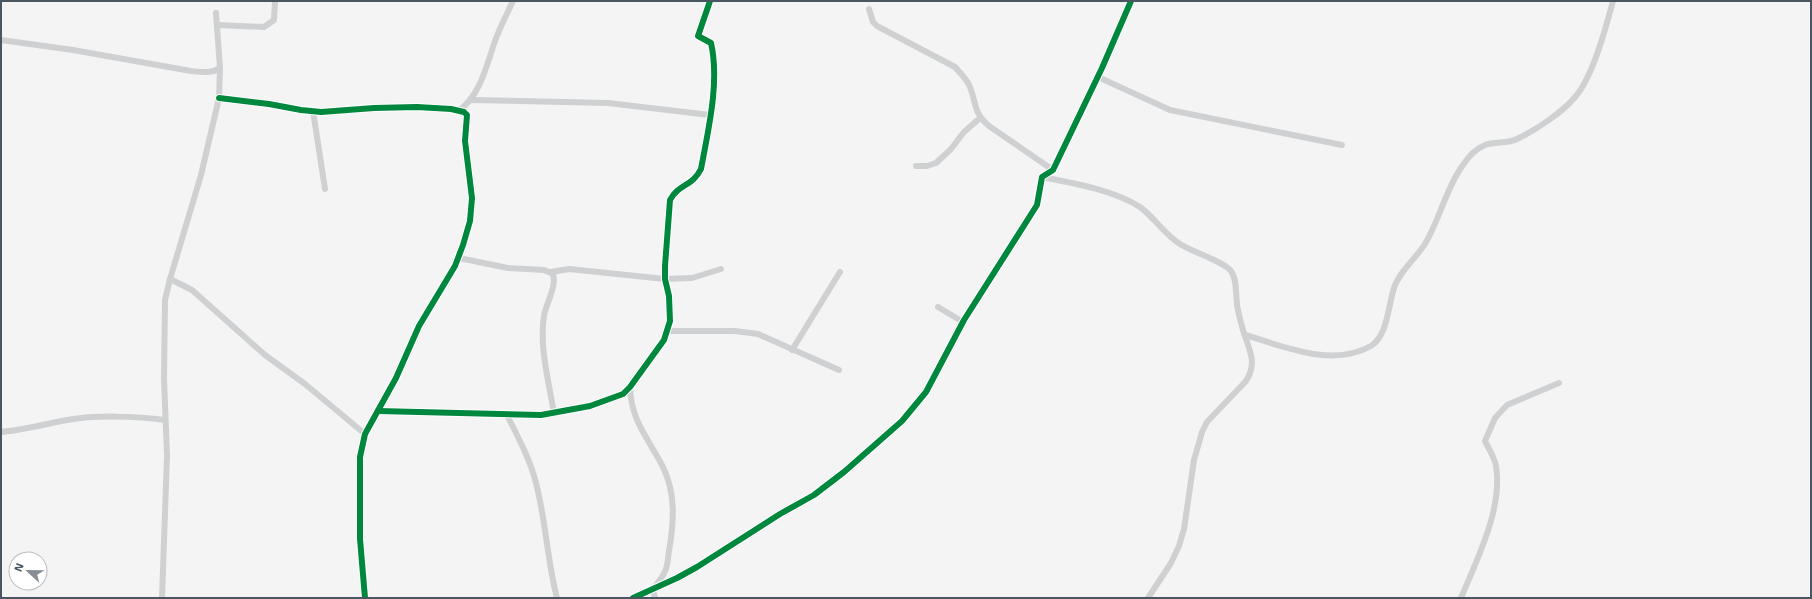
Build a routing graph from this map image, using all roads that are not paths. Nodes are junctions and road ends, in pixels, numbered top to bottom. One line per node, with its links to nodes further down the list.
1 (275, 1): 8 (street)
2 (513, 1): 13 (street)
3 (710, 1): 16 (street)
4 (1131, 1): 11 (street)
5 (1613, 1): 32 (street)
6 (869, 9): 17 (street)
7 (216, 13): 8 (street)
8 (217, 25): 10 (street)
9 (1, 40): 10 (street)
10 (220, 68): 12 (street)
11 (1098, 77): 18 (street); 20 (street)
12 (219, 98): 14 (street); 27 (street)
13 (470, 100): 15 (street); 16 (street)
14 (313, 111): 15 (street); 22 (street)
15 (458, 111): 23 (street)
16 (710, 115): 28 (street)
17 (980, 118): 19 (street); 20 (street)
18 (1342, 146)
19 (916, 166)
20 (1053, 170): 21 (street)
21 (1042, 177): 30 (street); 32 (street)
22 (325, 189)
23 (459, 258): 25 (street); 37 (street)
24 (721, 269): 28 (street)
25 (551, 272): 28 (street); 38 (street)
26 (840, 272): 33 (street)
27 (170, 279): 40 (street); 42 (street)
28 (665, 279): 31 (street)
29 (938, 307): 30 (street)
30 (963, 322): 43 (street)
31 (668, 331): 33 (street); 36 (street)
32 (1245, 335): 49 (street)
33 (792, 350): 34 (street)
34 (839, 370)
35 (1559, 383): 50 (street)
36 (630, 387): 38 (street); 43 (street)
37 (378, 411): 39 (street); 42 (street)
38 (554, 414): 39 (street)
39 (507, 415): 46 (street)
40 (165, 420): 41 (street); 44 (street)
41 (1, 432)
42 (365, 434): 45 (street)
43 (653, 590): 47 (street); 48 (street)
44 (162, 598)
45 (365, 598)
46 (558, 598)
47 (633, 598)
48 (655, 598)
49 (1148, 598)
50 (1461, 598)

